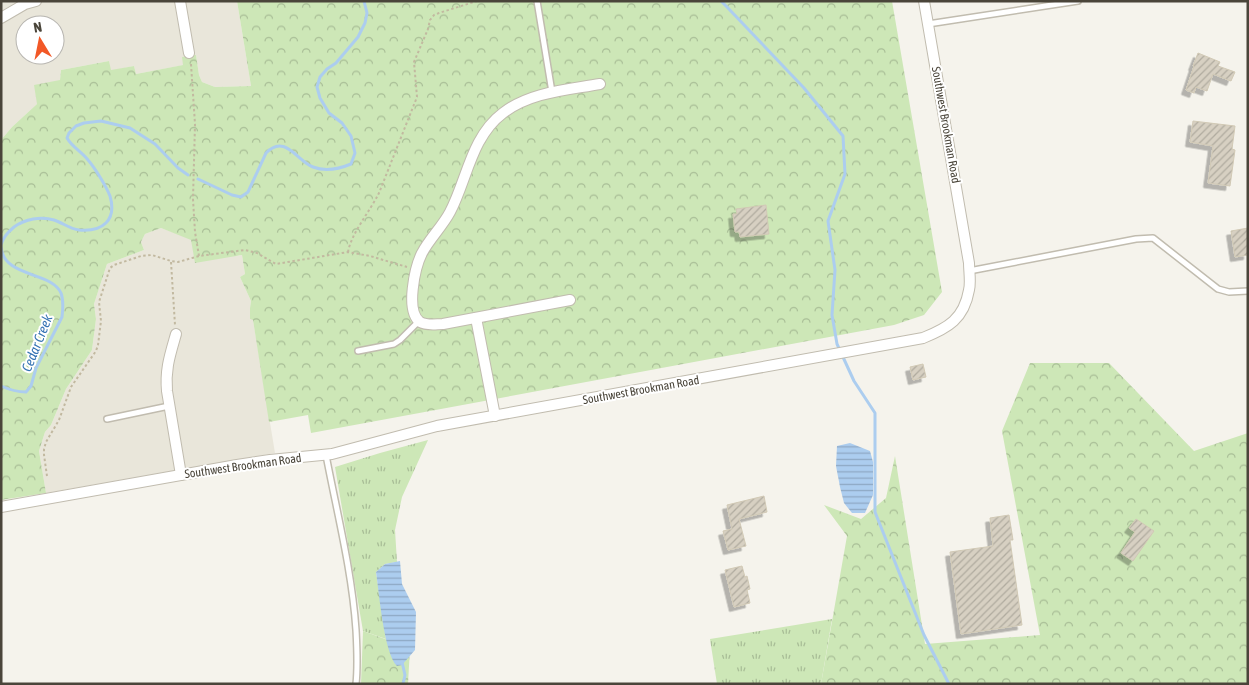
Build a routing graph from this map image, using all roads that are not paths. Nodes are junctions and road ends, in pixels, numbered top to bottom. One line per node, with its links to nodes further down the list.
1 (36, 1): 6 (street)
2 (180, 1): 8 (street)
3 (537, 1): 10 (lane)
4 (924, 1): 7 (street, Southwest Brookman Road)
5 (1078, 1): 7 (lane)
6 (1, 18)
7 (928, 24): 11 (street, Southwest Brookman Road)
8 (189, 53)
9 (600, 84): 10 (street)
10 (552, 93): 15 (street)
11 (969, 271): 12 (lane); 19 (street, Southwest Brookman Road)
12 (1248, 291)
13 (570, 300): 14 (street)
14 (476, 318): 15 (street); 19 (street)
15 (419, 321): 17 (lane)
16 (176, 334): 18 (street)
17 (358, 351)
18 (169, 406): 20 (lane); 22 (street)
19 (495, 416): 21 (street, Southwest Brookman Road)
20 (107, 419)
21 (326, 454): 22 (street, Southwest Brookman Road); 24 (lane)
22 (181, 475): 23 (street, Southwest Brookman Road)
23 (1, 507)
24 (356, 684)

